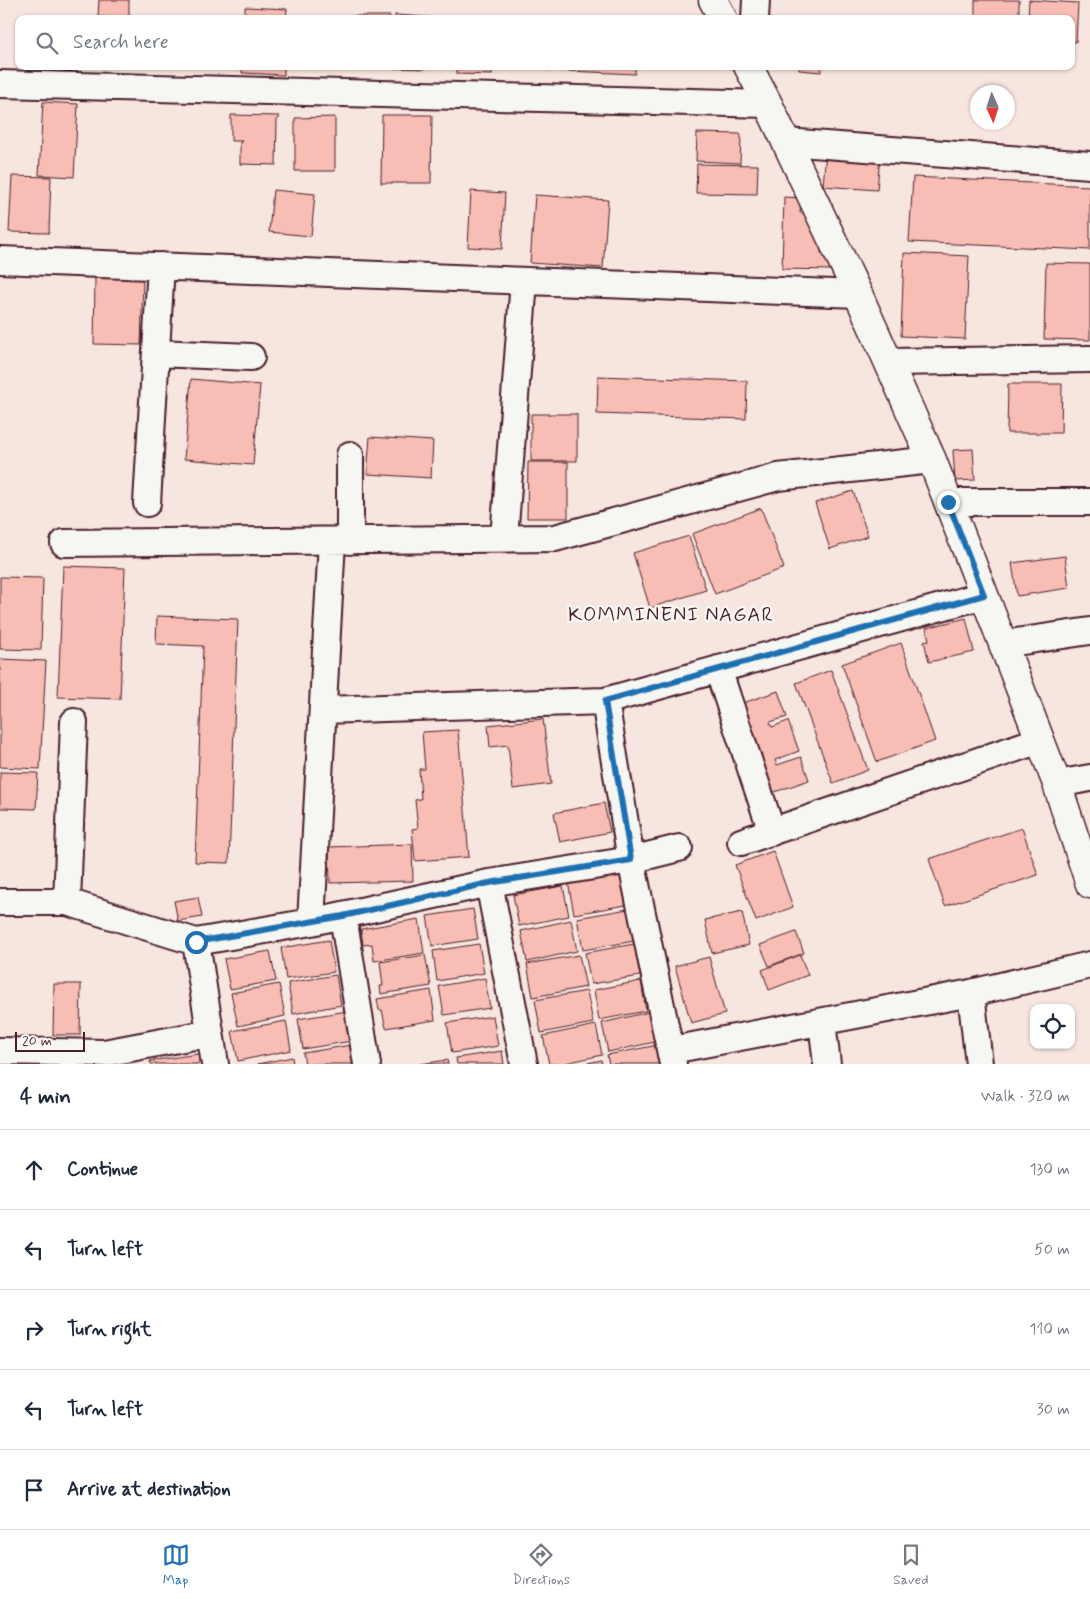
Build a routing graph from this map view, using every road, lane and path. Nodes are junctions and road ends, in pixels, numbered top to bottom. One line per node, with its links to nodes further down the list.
1 (714, 0): 3 (street)
2 (756, 0): 4 (street)
3 (721, 15)
4 (755, 15)
5 (750, 70): 7 (street)
6 (0, 84): 7 (street)
7 (768, 104): 8 (street)
8 (786, 142): 9 (street); 13 (street)
9 (1090, 165)
10 (0, 260): 11 (street)
11 (161, 266): 12 (street); 14 (street)
12 (524, 281): 13 (street); 23 (street)
13 (858, 294): 17 (street)
14 (156, 354): 15 (street); 22 (street)
15 (251, 356)
16 (1090, 359): 17 (street)
17 (889, 362): 19 (street)
18 (350, 455): 24 (street)
19 (932, 460): 20 (street); 23 (street)
20 (948, 502): 21 (street); 26 (street)
21 (1090, 502)
22 (147, 503)
23 (504, 538): 24 (street)
24 (341, 541): 25 (street); 31 (street)
25 (64, 543)
26 (984, 595): 28 (street); 29 (street)
27 (1090, 631): 28 (street)
28 (1003, 644): 33 (street)
29 (718, 669): 30 (street); 36 (street)
30 (605, 701): 31 (street); 39 (street)
31 (323, 710): 45 (street)
32 (74, 722): 43 (street)
33 (1040, 740): 35 (street); 36 (street)
34 (1090, 778): 35 (street)
35 (1057, 784): 41 (street)
36 (772, 832): 37 (street)
37 (741, 842)
38 (680, 848): 39 (street)
39 (631, 860): 40 (street); 52 (street)
40 (489, 883): 44 (street); 55 (street)
41 (1090, 884)
42 (0, 902): 43 (street)
43 (67, 902): 46 (street)
44 (343, 916): 45 (street); 54 (street)
45 (311, 922): 46 (street)
46 (196, 942): 50 (street)
47 (1090, 965): 48 (street)
48 (971, 993): 49 (street); 57 (street)
49 (822, 1022): 52 (street); 56 (street)
50 (210, 1033): 51 (street); 53 (street)
51 (0, 1051)
52 (673, 1057)
53 (215, 1064)
54 (367, 1064)
55 (524, 1064)
56 (827, 1064)
57 (979, 1064)

